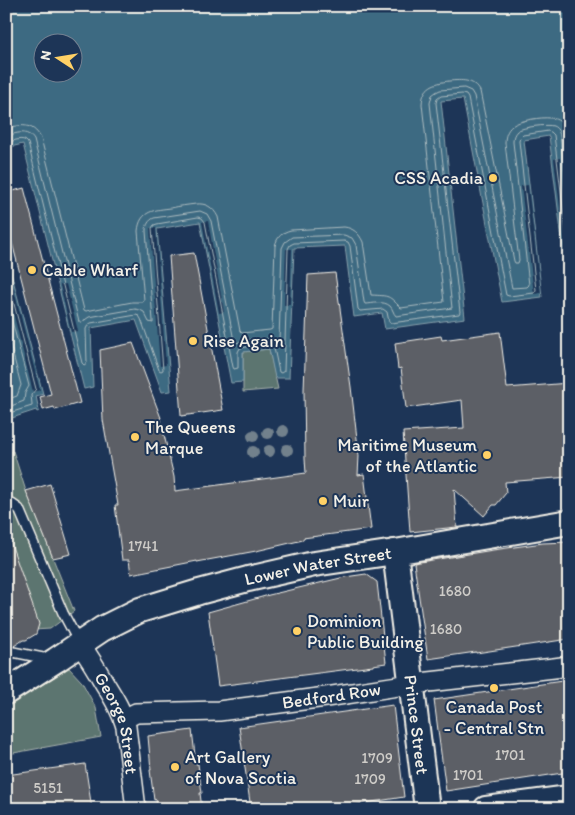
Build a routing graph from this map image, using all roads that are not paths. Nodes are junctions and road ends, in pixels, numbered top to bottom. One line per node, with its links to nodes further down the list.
1 (6, 500): 4 (lane)
2 (569, 522): 3 (street, Lower Water Street)
3 (395, 552): 4 (street, Lower Water Street); 8 (street, Prince Street)
4 (80, 644): 6 (street, Lower Water Street); 10 (street, George Street)
5 (6, 656): 6 (lane)
6 (56, 660): 9 (street, Lower Water Street)
7 (569, 666): 8 (street, Bedford Row)
8 (412, 684): 10 (street, Bedford Row); 13 (street, Prince Street)
9 (6, 692)
10 (124, 719): 12 (street, George Street)
11 (569, 798): 14 (street)
12 (136, 809)
13 (427, 809)
14 (486, 809)

